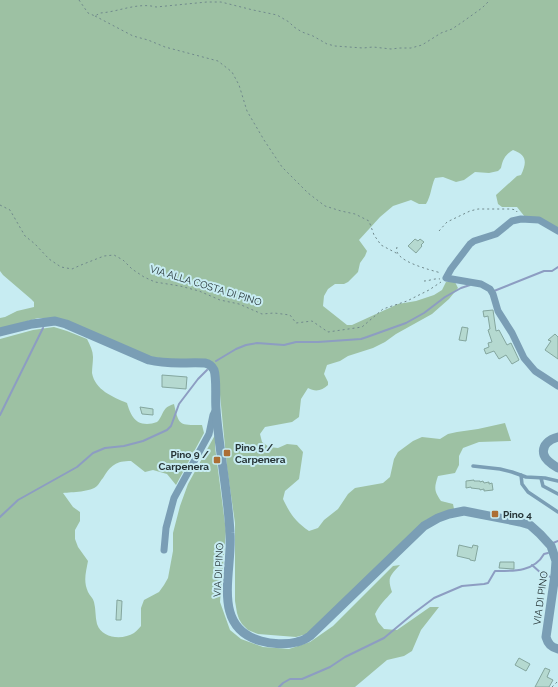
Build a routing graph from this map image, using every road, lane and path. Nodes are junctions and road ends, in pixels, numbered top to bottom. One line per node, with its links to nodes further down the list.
1 (79, 0): 3 (path)
2 (490, 0): 3 (path)
3 (96, 16): 9 (path)
4 (0, 205): 10 (path, VIA ALLA COSTA DI PINO)
5 (521, 219): 6 (path); 7 (street); 10 (street)
6 (439, 231)
7 (558, 231)
8 (398, 247): 9 (path)
9 (398, 254): 10 (path)
10 (446, 278): 11 (path); 13 (street)
11 (424, 281)
12 (0, 332): 14 (street, VIA DI PINO)
13 (558, 386)
14 (216, 409): 23 (street); 24 (street, VIA DI PINO)
15 (558, 437): 17 (street)
16 (473, 466): 18 (lane)
17 (558, 468)
18 (521, 475): 19 (lane); 22 (lane)
19 (541, 478): 20 (lane); 21 (lane)
20 (558, 481)
21 (558, 494)
22 (558, 512)
23 (164, 550)
24 (558, 649)
25 (558, 681): 26 (path)
26 (552, 687)

